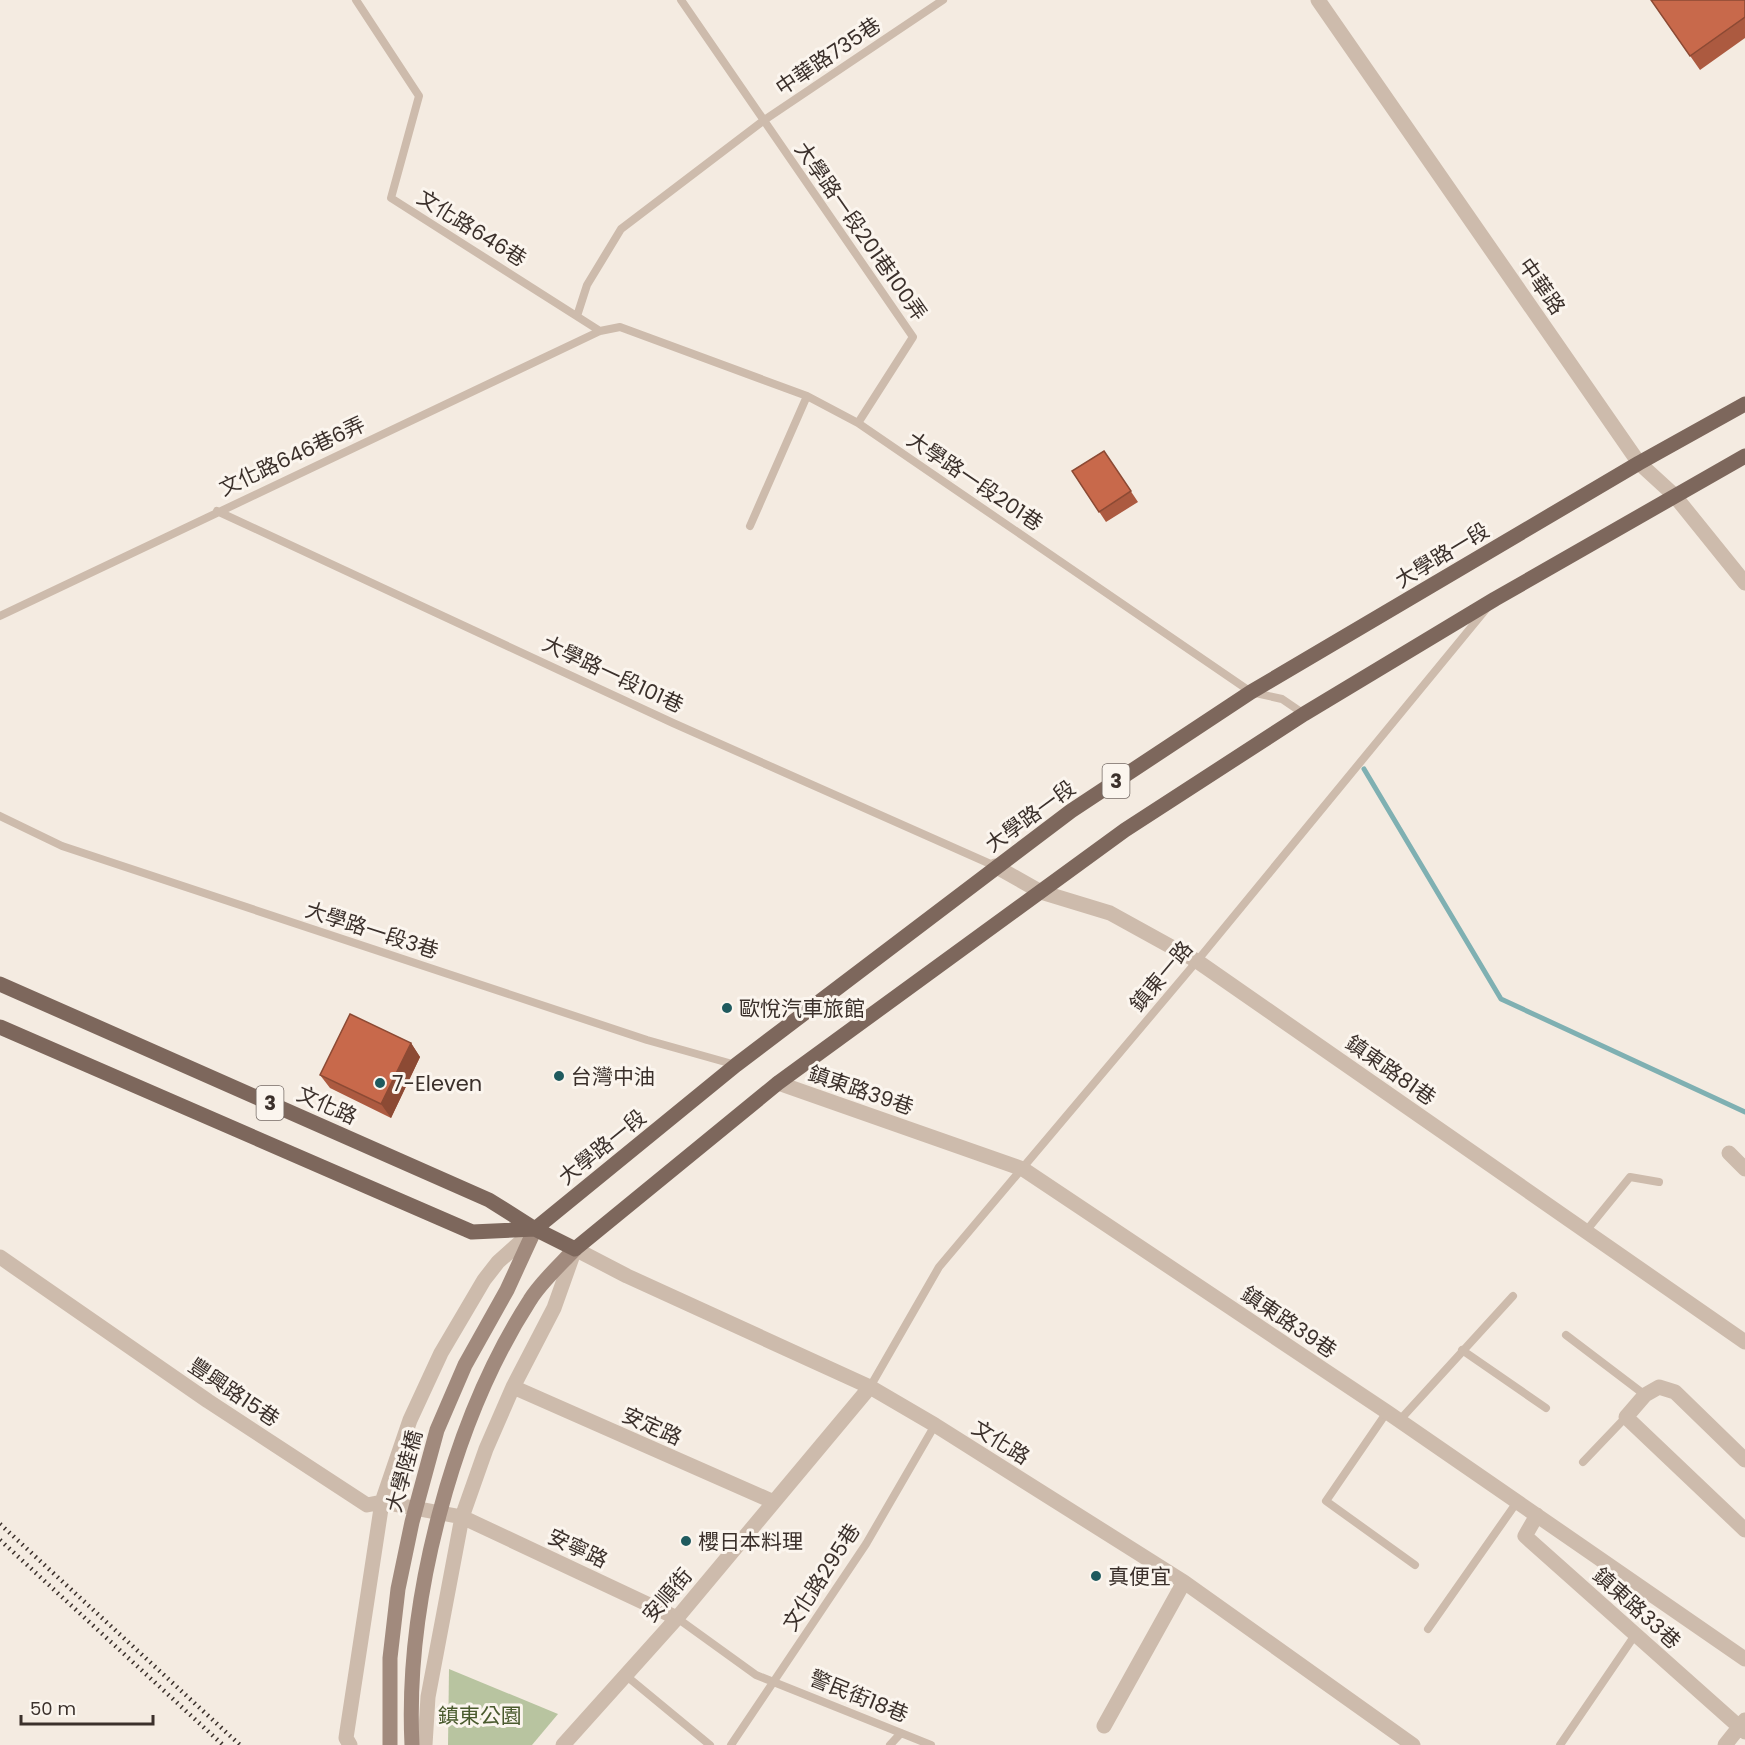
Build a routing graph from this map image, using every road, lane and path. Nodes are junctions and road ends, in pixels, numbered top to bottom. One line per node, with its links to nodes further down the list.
1 (356, 0): 6 (lane, 文化路646巷)
2 (681, 0): 5 (lane, 大學路一段201巷100弄)
3 (943, 0): 5 (lane, 中華路735巷)
4 (1318, 0): 12 (street, 中華路)
5 (763, 121): 6 (lane); 10 (lane, 大學路一段201巷100弄)
6 (577, 316): 7 (lane, 文化路646巷)
7 (600, 331): 8 (lane, 大學路一段201巷); 14 (lane, 文化路646巷6弄)
8 (807, 396): 10 (lane, 大學路一段201巷); 15 (lane)
9 (1745, 404): 12 (main road, 大學路一段 / 3)
10 (858, 423): 19 (lane, 大學路一段201巷)
11 (1745, 456): 13 (main road, 3)
12 (1639, 463): 13 (street, 中華路); 19 (main road, 大學路一段 / 3)
13 (1674, 495): 16 (street, 中華路); 17 (main road, 3)
14 (217, 511): 18 (lane, 文化路646巷6弄); 22 (lane, 大學路一段101巷)
15 (750, 526)
16 (1745, 583)
17 (1495, 599): 20 (main road, 3); 24 (lane, 鎮東一路)
18 (0, 616)
19 (1251, 692): 20 (lane, 大學路一段201巷); 22 (main road, 大學路一段 / 3)
20 (1304, 714): 23 (main road, 3)
21 (0, 816): 27 (lane, 大學路一段3巷)
22 (995, 866): 23 (street, 鎮東路81巷); 27 (main road, 大學路一段 / 3)
23 (1041, 892): 24 (street, 鎮東路81巷); 28 (main road, 3)
24 (1197, 961): 30 (lane, 鎮東一路); 34 (street, 鎮東路81巷)
25 (0, 984): 33 (main road, 文化路 / 3)
26 (0, 1027): 33 (main road, 3)
27 (736, 1065): 33 (main road, 大學路一段 / 3)
28 (778, 1083): 30 (street, 鎮東路39巷); 35 (main road, 3)
29 (1729, 1153): 31 (street)
30 (1023, 1169): 42 (lane, 鎮東一路); 45 (street, 鎮東路39巷)
31 (1745, 1169)
32 (1659, 1182): 34 (lane)
33 (535, 1228): 35 (main road, 文化路 / 3); 50 (street); 68 (street, 大學陸橋)
34 (1586, 1231): 39 (street, 鎮東路81巷)
35 (575, 1249): 41 (street); 42 (street, 文化路); 69 (street)
36 (0, 1257): 50 (street, 豐興路15巷)
37 (1513, 1296): 40 (lane)
38 (1566, 1335): 43 (lane)
39 (1745, 1342)
40 (1462, 1350): 44 (lane); 45 (lane)
41 (513, 1387): 51 (street, 安定路); 54 (street)
42 (870, 1387): 47 (street, 文化路); 51 (street, 安順街)
43 (1646, 1395): 46 (street); 48 (street)
44 (1546, 1408)
45 (1392, 1417): 52 (street, 鎮東路39巷); 56 (lane)
46 (1626, 1417): 49 (lane); 55 (street)
47 (935, 1425): 57 (street, 文化路); 63 (lane, 文化路295巷)
48 (1745, 1460)
49 (1583, 1462)
50 (382, 1502): 54 (street, 豐興路15巷); 67 (street)
51 (774, 1502): 58 (street, 安順街)
52 (1517, 1502): 53 (street, 鎮東路39巷); 59 (lane)
53 (1537, 1515): 60 (street, 鎮東路33巷); 61 (street, 鎮東路39巷)
54 (462, 1518): 58 (street, 安寧路); 70 (street)
55 (1745, 1530)
56 (1415, 1564)
57 (1184, 1582): 64 (street); 76 (street, 文化路)
58 (677, 1618): 62 (street, 安順街); 63 (lane, 警民街18巷)
59 (1428, 1629)
60 (1635, 1635): 65 (street, 鎮東路33巷); 77 (lane)
61 (1745, 1659)
62 (624, 1674): 71 (street, 安順街); 72 (lane)
63 (774, 1681): 66 (lane, 警民街18巷); 73 (lane, 文化路295巷)
64 (1104, 1726)
65 (1743, 1726): 78 (street)
66 (901, 1733): 74 (lane); 75 (lane, 警民街18巷)
67 (350, 1745)
68 (390, 1745)
69 (412, 1745)
70 (425, 1745)
71 (563, 1745)
72 (710, 1745)
73 (731, 1745)
74 (890, 1745)
75 (931, 1745)
76 (1413, 1745)
77 (1560, 1745)
78 (1725, 1745)

